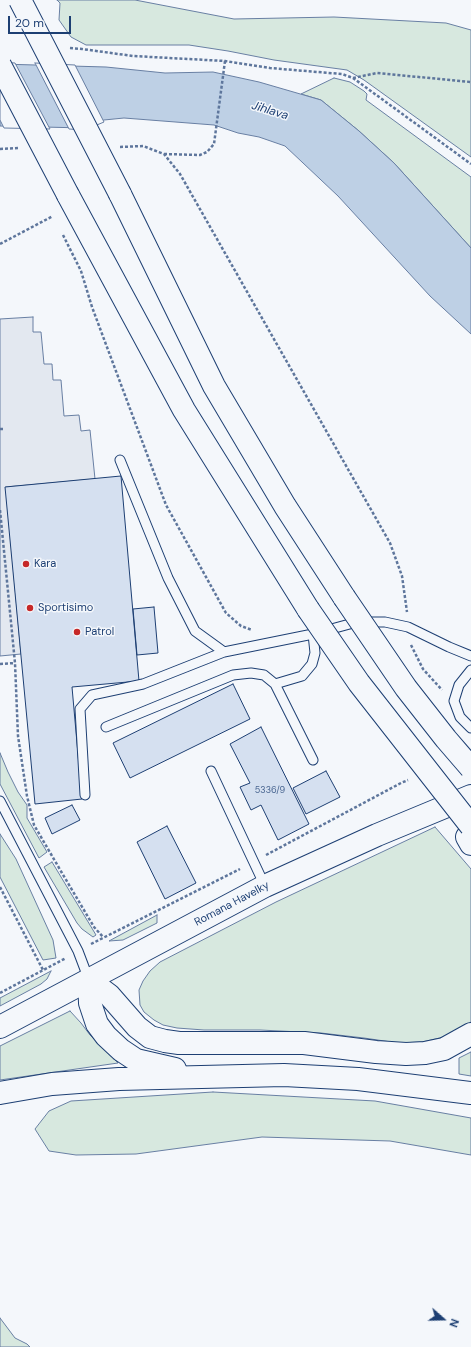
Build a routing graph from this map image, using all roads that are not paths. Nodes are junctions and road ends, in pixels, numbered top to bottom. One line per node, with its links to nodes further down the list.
1 (20, 0): 12 (main road, bridge)
2 (0, 65): 17 (main road, bridge)
3 (120, 460): 5 (lane)
4 (313, 634): 5 (lane); 6 (lane); 8 (lane)
5 (224, 652): 14 (lane)
6 (471, 656)
7 (471, 670): 10 (lane)
8 (275, 684): 9 (lane); 11 (lane)
9 (106, 727)
10 (471, 728)
11 (313, 760)
12 (471, 768)
13 (211, 771): 18 (lane)
14 (85, 795)
15 (471, 796): 18 (main road, Romana Havelky)
16 (0, 801): 19 (lane)
17 (470, 836)
18 (265, 886): 19 (main road, Romana Havelky)
19 (89, 980): 20 (main road, Romana Havelky); 21 (main road); 22 (main road)
20 (0, 1027)
21 (471, 1034)
22 (222, 1076): 23 (main road); 24 (main road)
23 (0, 1093)
24 (471, 1093)

